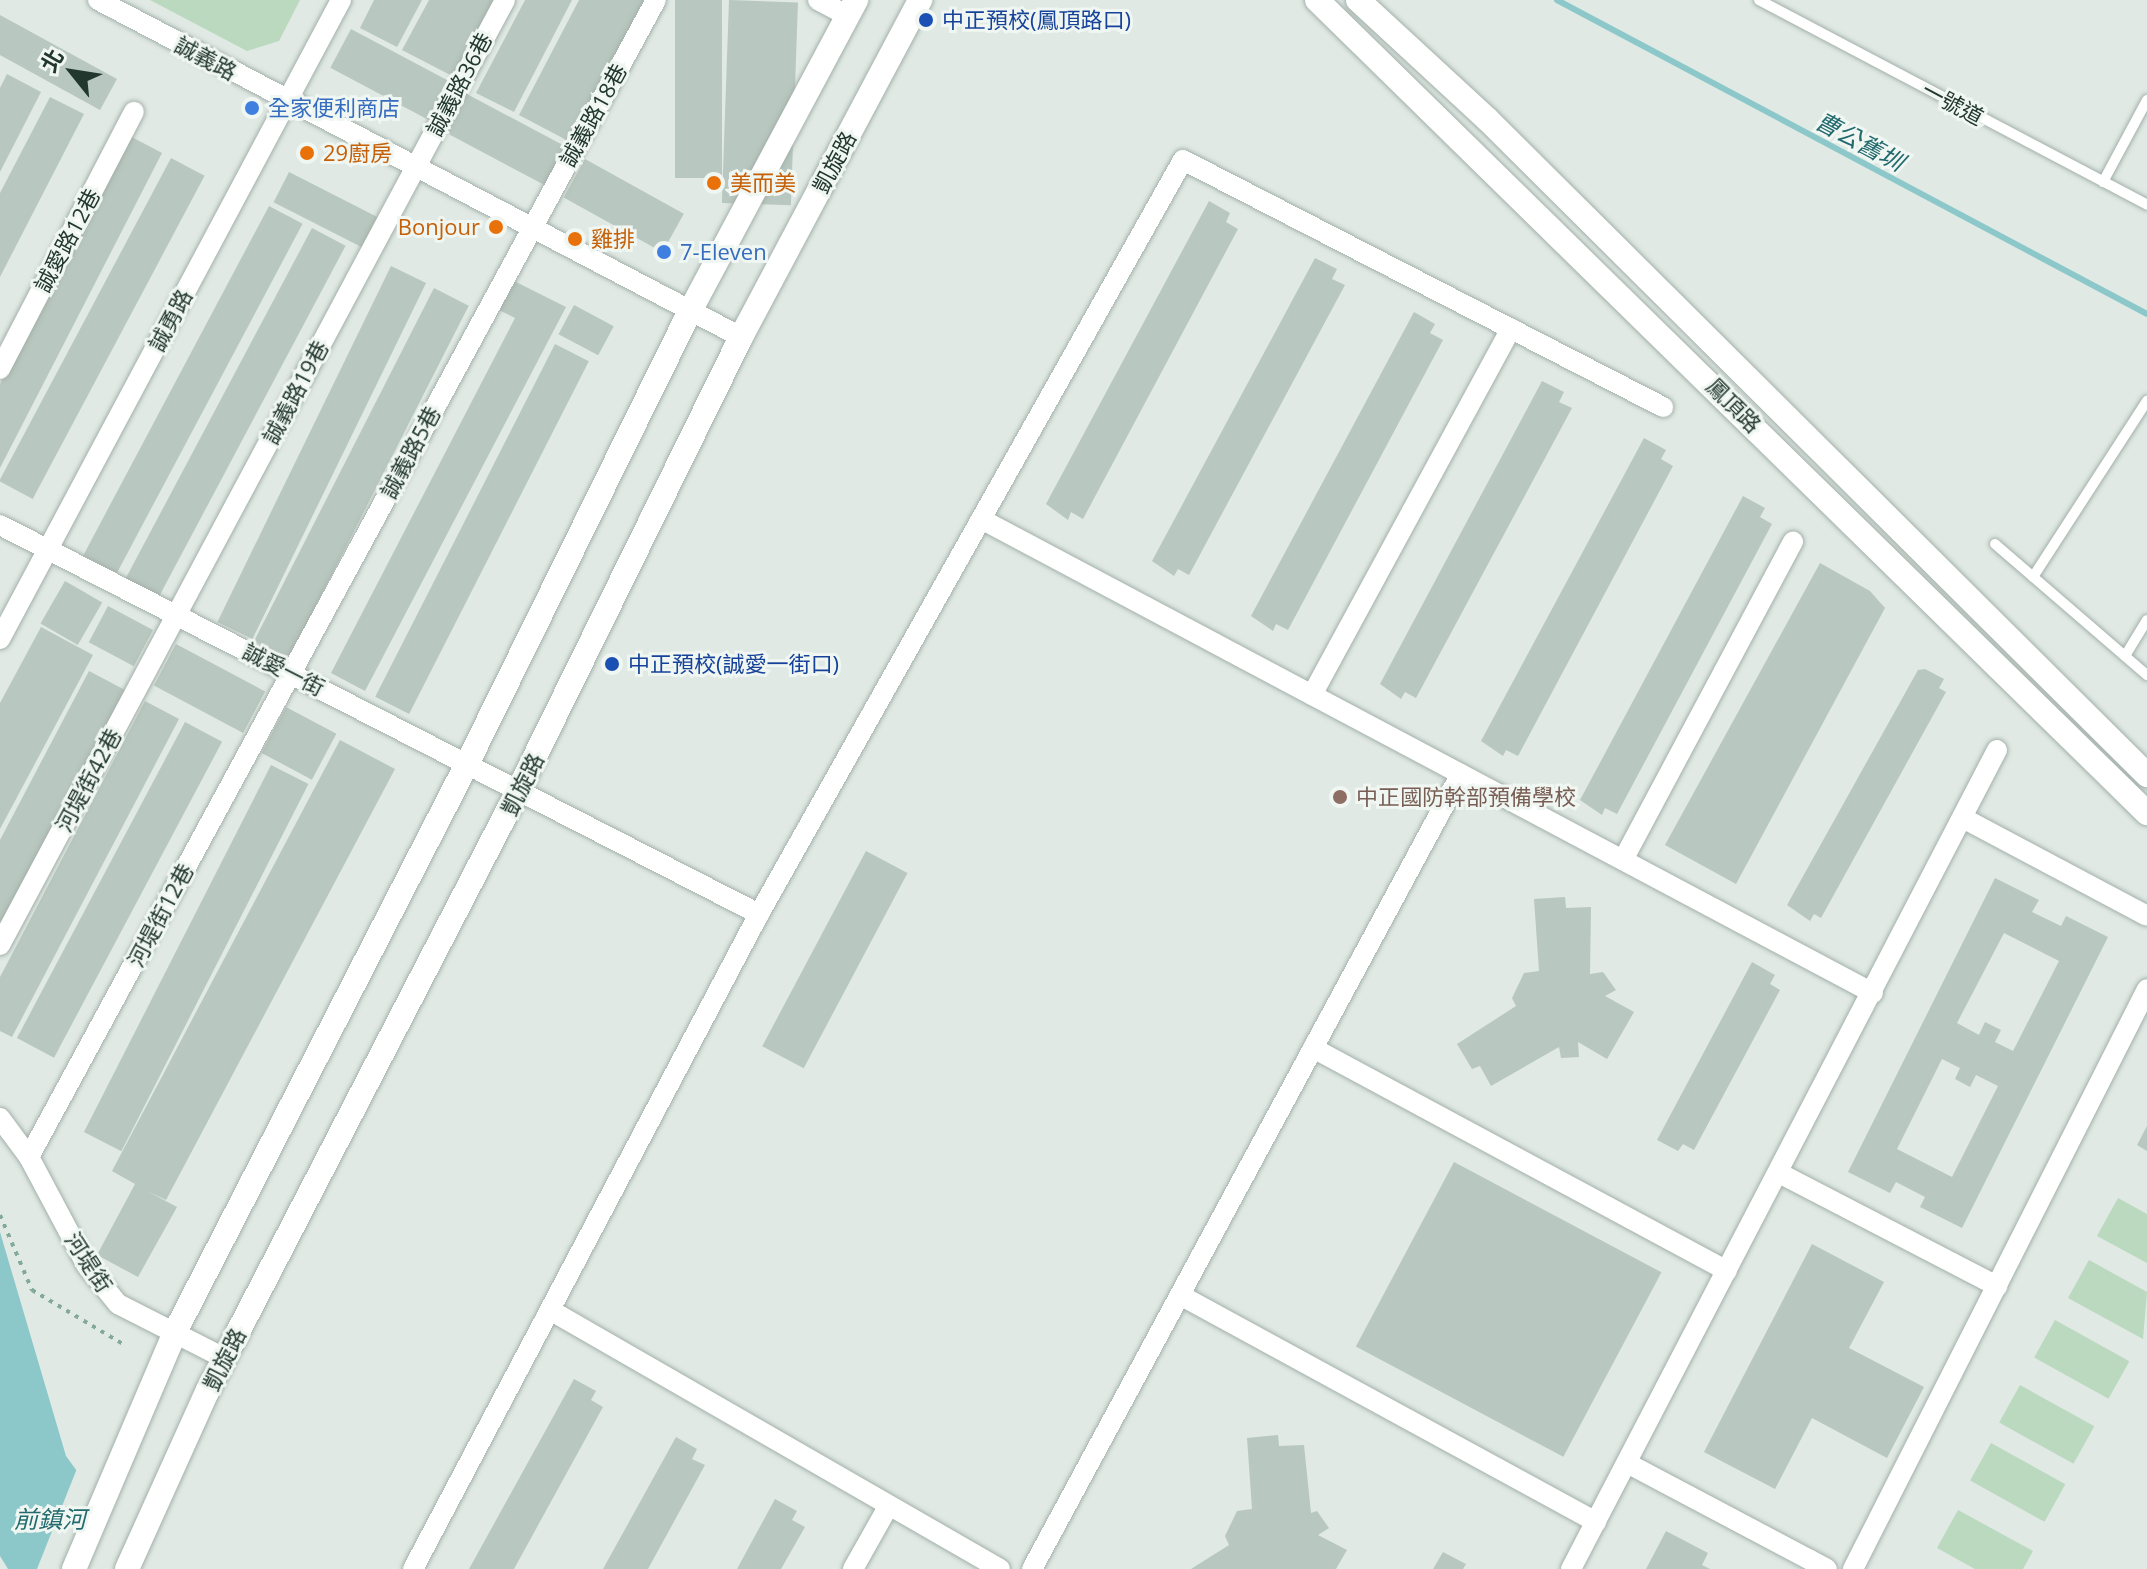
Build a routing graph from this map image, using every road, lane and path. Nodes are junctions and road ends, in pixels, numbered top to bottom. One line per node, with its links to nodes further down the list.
1 (98, 0): 12 (street, 誠義路)
2 (341, 0): 12 (street, 誠勇路)
3 (505, 0): 14 (street, 誠義路36巷)
4 (656, 0): 17 (street, 誠義路18巷)
5 (818, 0): 10 (street)
6 (920, 0): 20 (street, 凱旋路)
7 (1317, 0): 42 (street, 鳳頂路)
8 (1358, 0): 40 (street, 鳳頂路)
9 (1759, 0): 15 (lane, 一號道)
10 (852, 8): 18 (street)
11 (2147, 100): 15 (lane)
12 (287, 101): 14 (street, 誠義路); 28 (street, 誠勇路)
13 (134, 112): 21 (street, 誠愛路12巷)
14 (414, 168): 17 (street, 誠義路); 30 (street, 誠義路19巷)
15 (2103, 182): 16 (lane, 一號道)
16 (2147, 205)
17 (530, 230): 18 (street, 誠義路); 34 (street, 誠義路5巷)
18 (689, 313): 20 (street, 誠義路); 38 (street)
19 (1511, 329): 23 (street); 24 (street); 36 (street)
20 (741, 337): 41 (street, 凱旋路)
21 (0, 369)
22 (2147, 401): 29 (lane)
23 (1663, 407)
24 (981, 519): 36 (street); 45 (street)
25 (0, 525): 28 (street, 誠愛一街)
26 (1793, 541): 44 (street)
27 (1995, 544): 29 (lane)
28 (48, 550): 30 (street, 誠愛一街); 32 (street, 誠勇路)
29 (2033, 577): 33 (lane)
30 (176, 615): 34 (street, 誠愛一街); 47 (street, 河堤街42巷)
31 (2147, 620): 33 (lane)
32 (0, 639)
33 (2125, 656): 35 (lane)
34 (291, 673): 38 (street, 誠愛一街); 52 (street, 河堤街12巷)
35 (2147, 675)
36 (1312, 695): 39 (street)
37 (1997, 750): 43 (street)
38 (468, 762): 41 (street, 誠愛一街); 59 (street)
39 (1461, 774): 44 (street); 50 (street)
40 (2147, 775)
41 (519, 789): 45 (street, 誠愛一街); 61 (street, 凱旋路)
42 (2147, 813)
43 (1963, 818): 46 (street); 49 (street)
44 (1623, 860): 49 (street)
45 (759, 914): 58 (street)
46 (2147, 916)
47 (0, 945)
48 (2147, 989): 56 (street)
49 (1873, 993): 53 (street)
50 (1313, 1048): 55 (street); 57 (street)
51 (0, 1118): 52 (street, 河堤街)
52 (29, 1157): 59 (street, 河堤街)
53 (1779, 1173): 55 (street); 56 (street)
54 (0, 1215): 60 (path)
55 (1727, 1271): 62 (street)
56 (1997, 1286): 73 (street)
57 (1180, 1295): 64 (street); 70 (street)
58 (550, 1310): 63 (street); 67 (street)
59 (174, 1334): 61 (street, 河堤街); 65 (street)
60 (123, 1344)
61 (224, 1358): 66 (street, 凱旋路)
62 (1627, 1463): 64 (street); 72 (street)
63 (889, 1505): 68 (street); 69 (street)
64 (1596, 1522): 71 (street)
65 (74, 1569)
66 (127, 1569)
67 (413, 1569)
68 (853, 1569)
69 (1000, 1569)
70 (1032, 1569)
71 (1571, 1569)
72 (1827, 1569)
73 (1853, 1569)

